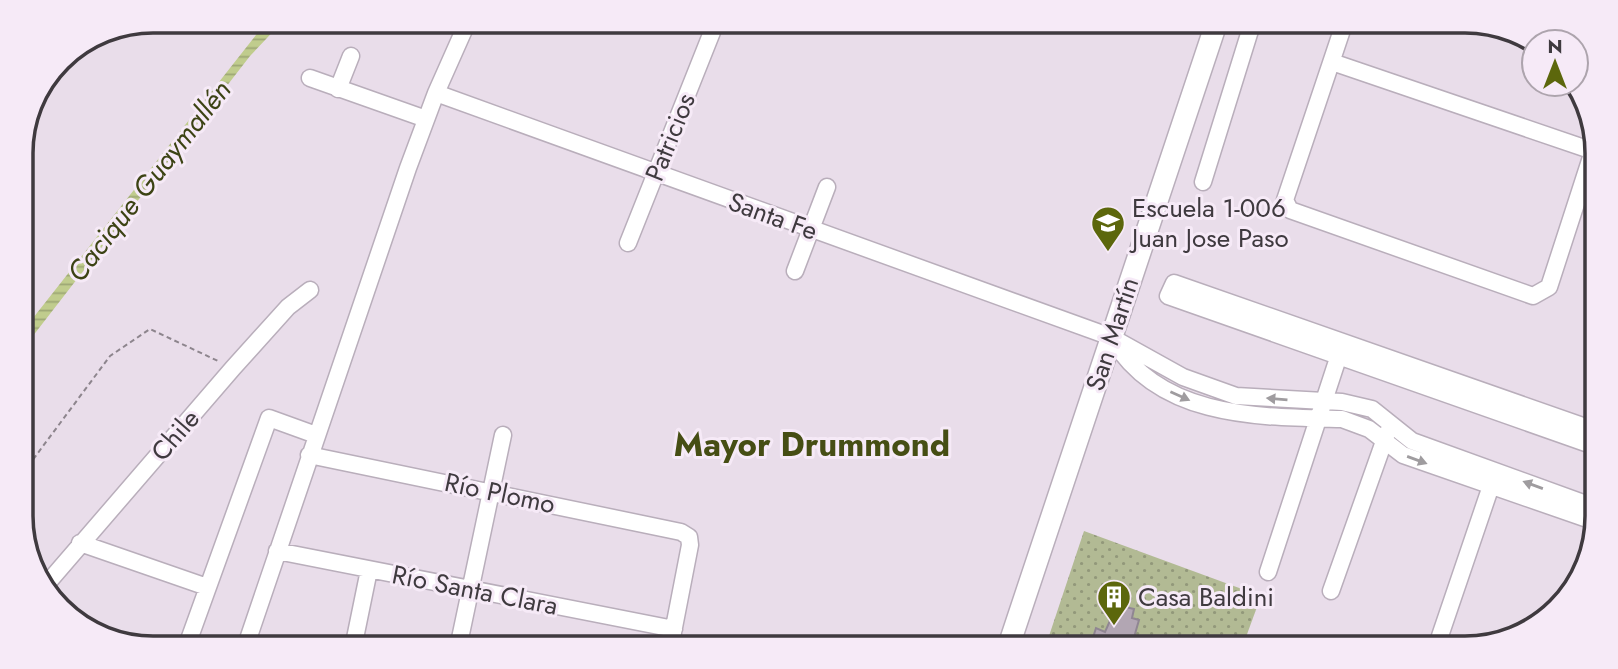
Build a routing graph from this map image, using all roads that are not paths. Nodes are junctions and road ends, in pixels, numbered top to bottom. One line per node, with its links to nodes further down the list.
1 (463, 33): 10 (street)
2 (712, 33): 13 (street, Patricios)
3 (1213, 33): 21 (main road, San Martín)
4 (1249, 33): 14 (street)
5 (1341, 33): 7 (street)
6 (351, 56): 9 (street)
7 (1332, 62): 12 (street); 16 (street)
8 (310, 78): 9 (street)
9 (338, 89): 11 (street)
10 (436, 93): 11 (street); 13 (street, Santa Fe)
11 (426, 119): 31 (street)
12 (1584, 143)
13 (655, 174): 17 (street, Santa Fe); 18 (street, Patricios)
14 (1203, 182)
15 (827, 187): 17 (street)
16 (1585, 188)
17 (811, 229): 19 (street); 21 (street, Santa Fe)
18 (628, 243)
19 (795, 271)
20 (310, 290): 40 (street, Chile)
21 (1111, 337): 23 (street, Santa Fe); 24 (street); 49 (main road, San Martín)
22 (1339, 355): 26 (street); 30 (street); 34 (street)
23 (1156, 362): 24 (street); 25 (street, Santa Fe)
24 (1148, 380): 27 (street, one-way to 27)
25 (1236, 396): 26 (street, Santa Fe, one-way to 25); 27 (street)
26 (1323, 401): 28 (street); 29 (street, Santa Fe)
27 (1234, 414): 28 (street)
28 (1318, 419): 33 (street); 43 (street)
29 (1391, 425): 33 (street); 36 (street, Santa Fe)
30 (1585, 427)
31 (316, 435): 35 (street); 45 (street)
32 (503, 435): 37 (street)
33 (1384, 442): 36 (street, one-way to 36); 47 (street)
34 (1585, 443)
35 (309, 455): 37 (street, Río Plomo); 41 (street)
36 (1493, 479): 38 (street, one-way to 36); 39 (street); 50 (street)
37 (489, 490): 46 (street); 48 (street, Río Plomo)
38 (1585, 505)
39 (1585, 517)
40 (80, 543): 44 (street, Chile); 45 (street)
41 (277, 551): 42 (street, Río Santa Clara); 52 (street)
42 (369, 570): 46 (street, Río Santa Clara); 53 (street)
43 (1268, 572)
44 (52, 579)
45 (207, 587): 51 (street)
46 (470, 589): 48 (street, Río Santa Clara); 54 (street)
47 (1331, 591)
48 (674, 629): 55 (street)
49 (1012, 635)
50 (1440, 635)
51 (190, 636)
52 (249, 636)
53 (355, 636)
54 (460, 636)
55 (673, 636)

